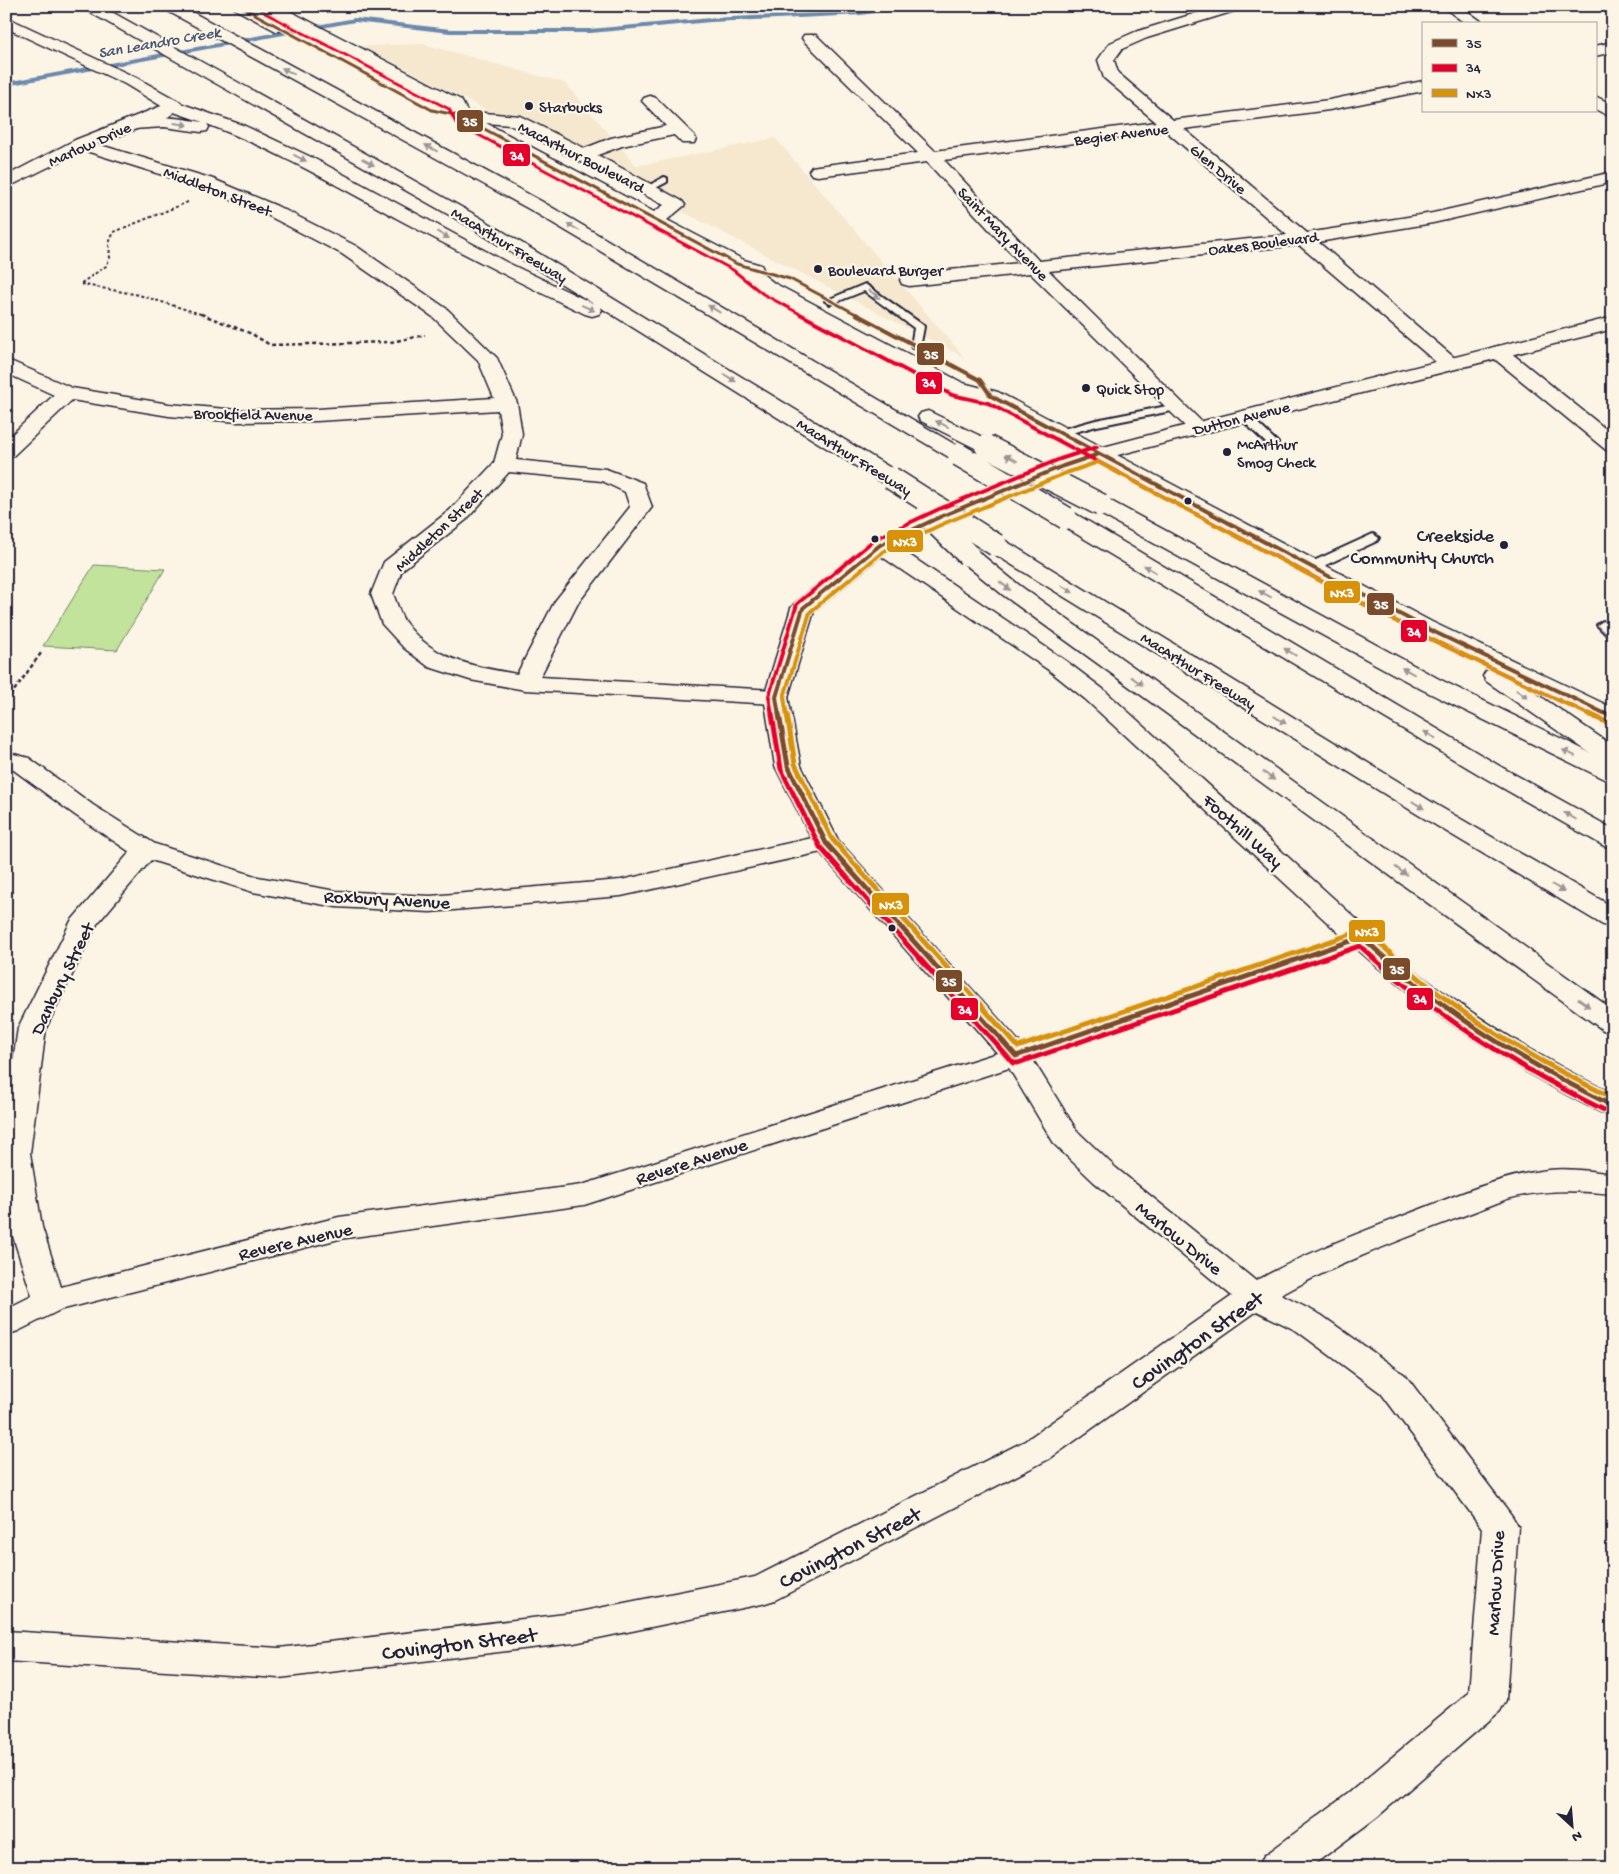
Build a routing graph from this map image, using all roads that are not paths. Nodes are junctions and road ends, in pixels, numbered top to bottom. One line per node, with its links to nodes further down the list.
1 (170, 6): 36 (main road, one-way to 1)
2 (240, 6): 17 (main road, MacArthur Boulevard)
3 (268, 6): 17 (main road, MacArthur Boulevard)
4 (1236, 6): 19 (main road, Glen Drive)
5 (1449, 6): 8 (main road)
6 (93, 9): 39 (main road, MacArthur Freeway, one-way to 39)
7 (6, 22): 15 (main road)
8 (1474, 22)
9 (810, 38): 23 (main road, Saint Mary Avenue)
10 (1613, 47): 11 (main road)
11 (1596, 51)
12 (1422, 86): 19 (main road, Begier Avenue)
13 (650, 100): 22 (main road)
14 (1596, 102): 16 (main road)
15 (174, 106): 18 (main road, Marlow Drive); 21 (main road)
16 (1613, 113)
17 (460, 116): 22 (main road, MacArthur Boulevard); 29 (main road, MacArthur Boulevard)
18 (132, 124): 20 (main road, Marlow Drive); 21 (main road, one-way to 21)
19 (1169, 127): 23 (main road, Begier Avenue); 30 (main road, Glen Drive)
20 (81, 144): 27 (main road, Marlow Drive); 44 (main road, Middleton Street)
21 (280, 149): 39 (main road, one-way to 39)
22 (584, 155): 28 (main road, MacArthur Boulevard)
23 (932, 157): 24 (main road, Begier Avenue); 32 (main road, Saint Mary Avenue)
24 (818, 171)
25 (1613, 177): 30 (main road, Oakes Boulevard)
26 (664, 180): 28 (lane)
27 (6, 183)
28 (648, 189): 29 (main road, MacArthur Boulevard)
29 (655, 220): 31 (main road, MacArthur Boulevard)
30 (1303, 239): 32 (main road, Oakes Boulevard); 40 (main road, Glen Drive)
31 (737, 264): 34 (main road, MacArthur Boulevard); 43 (main road, MacArthur Boulevard)
32 (1036, 268): 33 (main road, Oakes Boulevard); 45 (main road, Saint Mary Avenue)
33 (909, 280)
34 (830, 301): 37 (main road, MacArthur Boulevard); 37 (lane, one-way to 37)
35 (1613, 323): 38 (main road, Dutton Avenue)
36 (756, 333): 64 (main road, one-way to 36, bridge); 65 (main road, one-way to 36, bridge)
37 (916, 346): 43 (main road, MacArthur Boulevard)
38 (1498, 352): 40 (main road, Dutton Avenue); 50 (main road)
39 (688, 353): 54 (main road, MacArthur Freeway, one-way to 54)
40 (1450, 364): 46 (main road, Dutton Avenue)
41 (6, 365): 42 (main road, Brookfield Avenue)
42 (67, 394): 44 (main road, Brookfield Avenue); 51 (main road)
43 (991, 396): 48 (main road, MacArthur Boulevard)
44 (507, 403): 53 (main road, Middleton Street)
45 (1177, 407): 47 (main road, Saint Mary Avenue); 48 (lane)
46 (1244, 416): 47 (main road, Dutton Avenue); 49 (lane)
47 (1198, 428): 52 (main road, Dutton Avenue)
48 (1060, 433): 52 (main road, MacArthur Boulevard)
49 (1272, 443)
50 (1613, 446)
51 (6, 452)
52 (1099, 454): 56 (main road, Dutton Avenue); 57 (main road, MacArthur Boulevard)
53 (504, 465): 59 (main road, Middleton Street); 59 (main road)
54 (891, 478): 68 (main road, MacArthur Freeway, one-way to 68, bridge); 70 (main road, one-way to 70, bridge)
55 (1373, 538): 57 (lane)
56 (880, 545): 60 (main road, Marlow Drive); 69 (main road, Foothill Way)
57 (1311, 567): 58 (main road, MacArthur Boulevard)
58 (1424, 627): 61 (main road, MacArthur Boulevard); 62 (main road, MacArthur Boulevard, one-way to 62)
59 (525, 683): 60 (main road, Middleton Street)
60 (776, 696): 66 (main road, Marlow Drive)
61 (1613, 717)
62 (1609, 754)
63 (6, 759): 67 (main road, Roxbury Avenue)
64 (1613, 774)
65 (1613, 840)
66 (826, 843): 67 (main road, Roxbury Avenue); 71 (main road, Marlow Drive)
67 (146, 850): 75 (main road, Danbury Street)
68 (1613, 919)
69 (1362, 938): 71 (main road, Revere Avenue); 72 (main road, Foothill Way)
70 (1613, 1024)
71 (1016, 1056): 74 (main road, Marlow Drive); 75 (main road, Revere Avenue)
72 (1613, 1106)
73 (1613, 1184): 74 (main road, Covington Street)
74 (1255, 1296): 77 (main road, Covington Street); 78 (main road, Marlow Drive)
75 (50, 1301): 76 (main road, Revere Avenue)
76 (6, 1323)
77 (6, 1646)
78 (1278, 1868)

